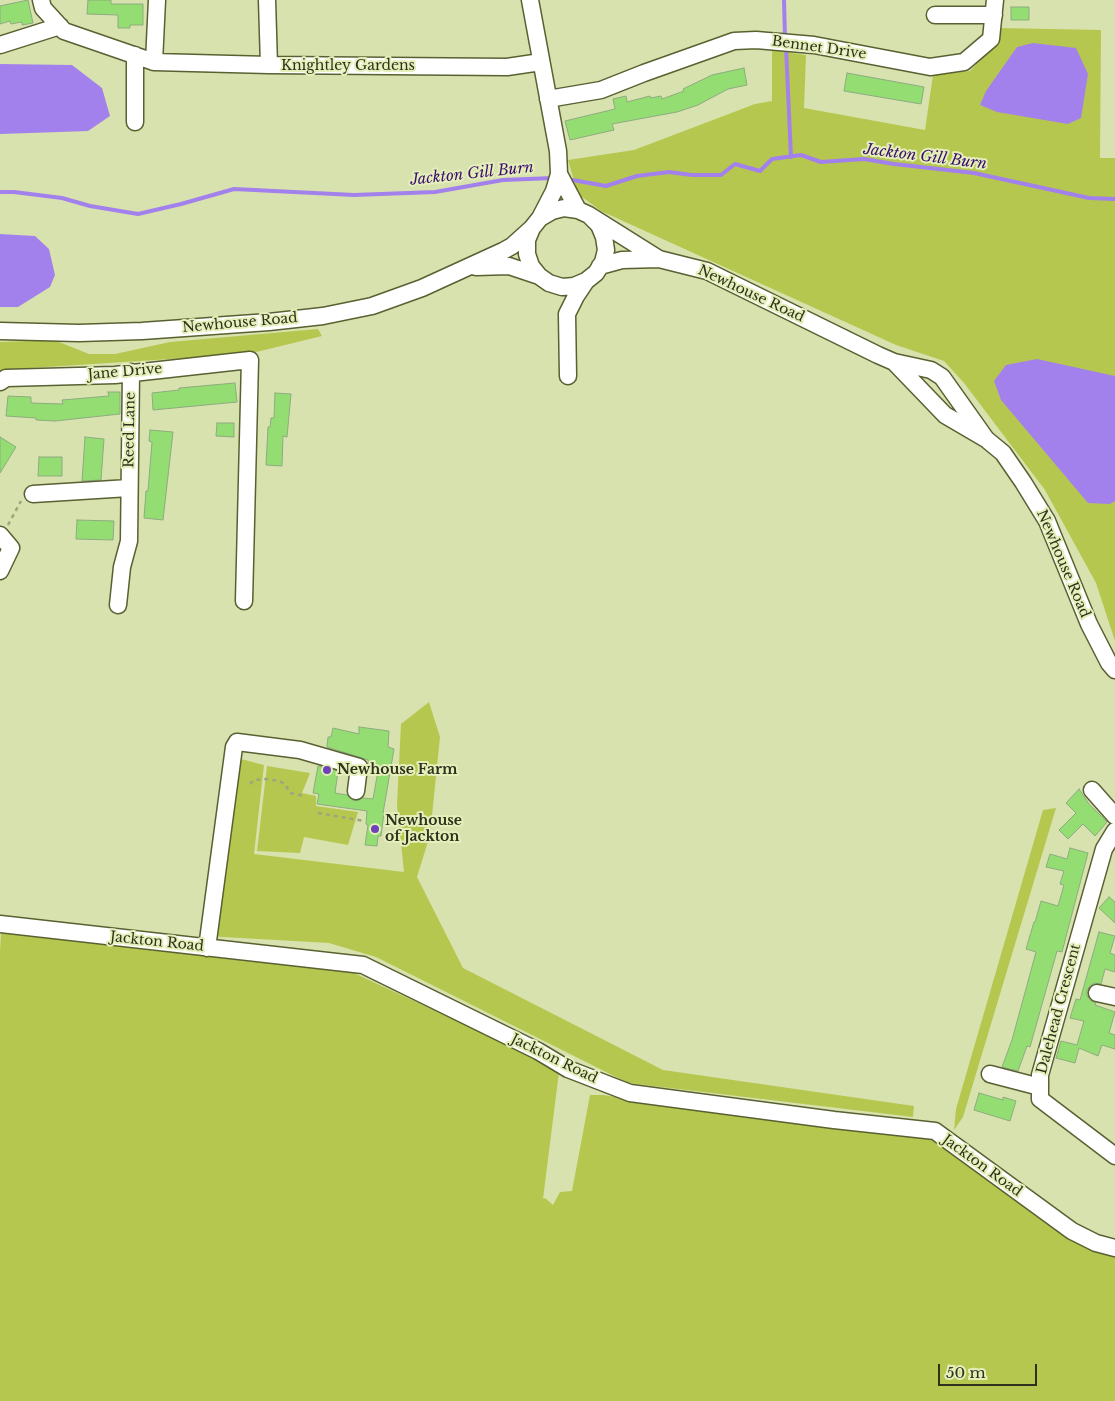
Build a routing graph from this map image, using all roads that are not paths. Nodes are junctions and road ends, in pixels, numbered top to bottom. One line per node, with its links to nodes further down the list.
1 (41, 0): 7 (street, Knightley Gardens)
2 (157, 0): 10 (street)
3 (267, 0): 12 (street)
4 (530, 0): 11 (street)
5 (994, 8): 6 (street); 13 (street, Bennet Drive)
6 (935, 15)
7 (60, 26): 8 (street); 9 (street, Knightley Gardens)
8 (0, 44)
9 (135, 55): 10 (street, Knightley Gardens); 14 (street)
10 (154, 62): 12 (street, Knightley Gardens)
11 (541, 62): 12 (street, Knightley Gardens); 13 (street)
12 (269, 65)
13 (548, 99): 15 (street)
14 (134, 122)
15 (559, 174): 16 (street); 17 (street)
16 (584, 212): 17 (street); 18 (street, Newhouse Road); 19 (street)
17 (536, 223): 20 (street, Newhouse Road); 21 (street)
18 (659, 259): 19 (street, Newhouse Road); 25 (street, Newhouse Road)
19 (600, 266): 22 (street)
20 (471, 267): 21 (street, Newhouse Road); 24 (street, Newhouse Road)
21 (544, 280): 22 (street); 23 (street)
22 (586, 281): 23 (street)
23 (567, 314): 27 (street)
24 (0, 331)
25 (894, 362): 29 (street, Newhouse Road); 29 (street, Newhouse Road)
26 (131, 372): 28 (street, Jane Drive); 30 (street, Reed Lane); 34 (street, Jane Drive)
27 (568, 376)
28 (0, 382)
29 (986, 439): 36 (street, Newhouse Road)
30 (129, 488): 31 (street, Reed Lane); 35 (street, Reed Lane)
31 (33, 494)
32 (1, 535): 33 (street)
33 (0, 571)
34 (244, 601)
35 (118, 605)
36 (1115, 670)
37 (1092, 790): 39 (street)
38 (356, 791): 42 (street)
39 (1115, 816)
40 (1115, 831): 46 (street, Dalehead Crescent)
41 (0, 924): 42 (street, Jackton Road)
42 (207, 948): 48 (street, Jackton Road)
43 (1097, 993): 44 (street)
44 (1115, 997)
45 (990, 1074): 46 (street)
46 (1040, 1087): 47 (street, Dalehead Crescent)
47 (1114, 1154)
48 (1115, 1248)

